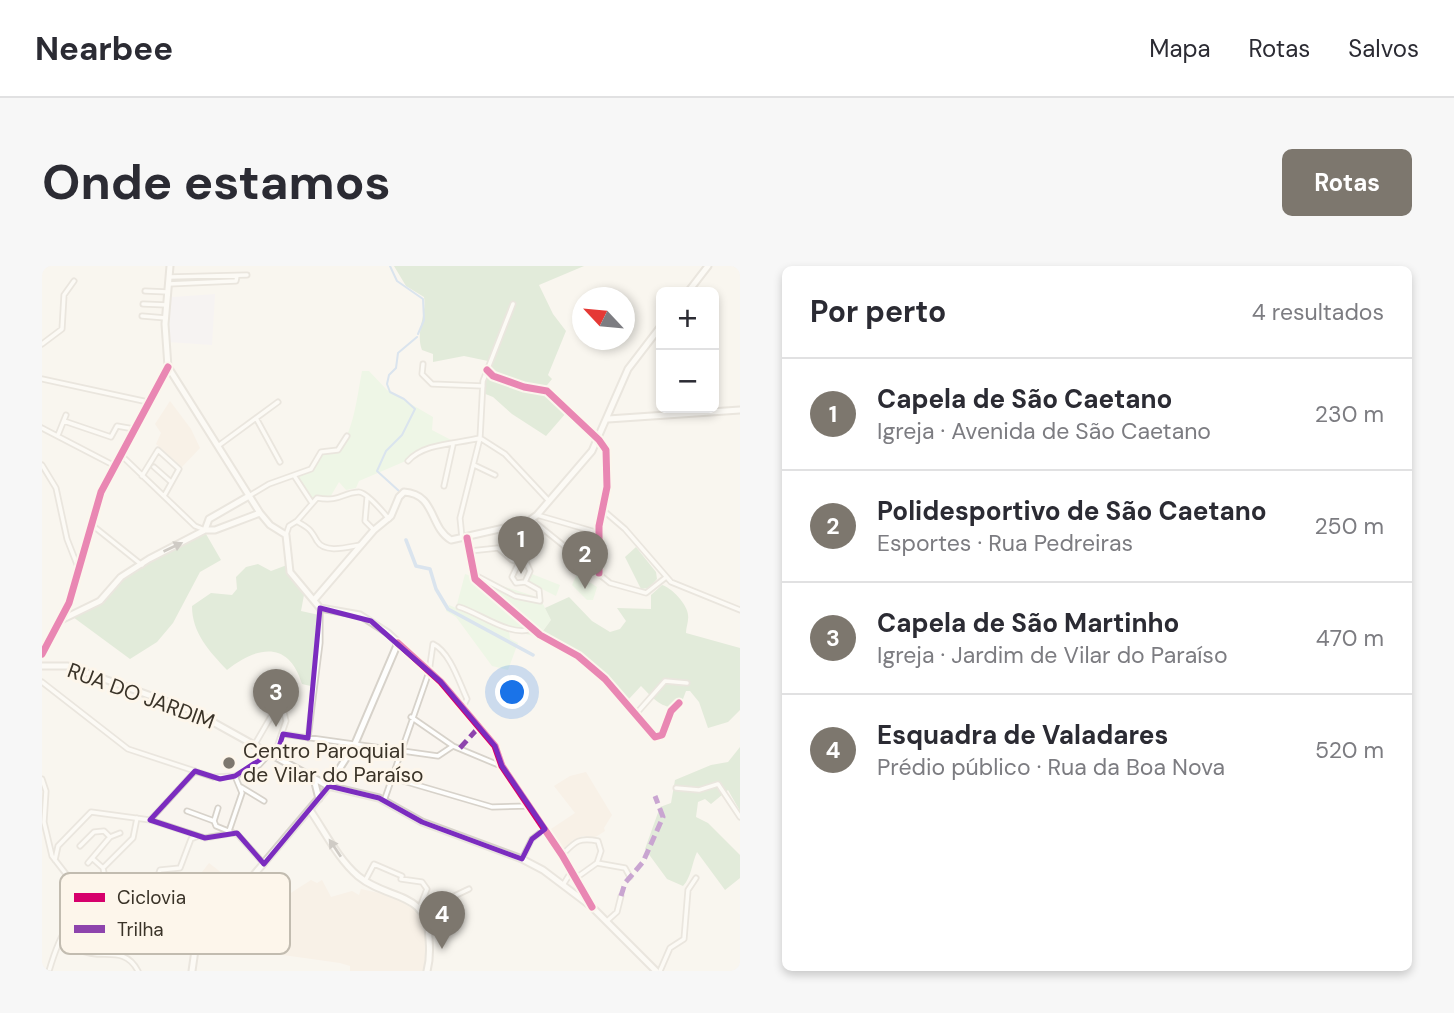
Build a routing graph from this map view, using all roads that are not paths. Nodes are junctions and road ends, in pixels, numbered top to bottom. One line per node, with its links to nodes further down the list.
1 (170, 266): 5 (main road)
2 (705, 267): 6 (main road)
3 (247, 275): 5 (street)
4 (74, 281): 15 (street)
5 (169, 281): 8 (main road)
6 (691, 287)
7 (145, 291): 8 (street)
8 (168, 292): 11 (main road)
9 (143, 304): 11 (street)
10 (513, 304): 18 (street)
11 (167, 305): 13 (main road)
12 (142, 316): 13 (street)
13 (166, 318): 17 (main road)
14 (656, 333): 26 (main road)
15 (42, 344)
16 (424, 364): 20 (street)
17 (168, 366): 21 (main road); 35 (main road)
18 (487, 370): 20 (street); 33 (street)
19 (42, 379): 21 (street)
20 (483, 386): 32 (street)
21 (148, 402): 29 (main road)
22 (278, 402): 25 (street)
23 (740, 410): 26 (main road)
24 (66, 415): 27 (street)
25 (256, 418): 35 (street); 38 (street)
26 (608, 419): 33 (main road)
27 (64, 421): 29 (street); 30 (street)
28 (42, 428): 30 (street)
29 (134, 429): 36 (main road)
30 (57, 436): 41 (street)
31 (346, 436): 45 (street)
32 (480, 438): 34 (street); 40 (street); 51 (street)
33 (599, 440): 51 (main road); 53 (street)
34 (453, 445): 37 (street); 47 (street)
35 (218, 446): 49 (main road)
36 (121, 455): 41 (main road); 44 (street)
37 (408, 461)
38 (279, 462)
39 (42, 465): 69 (street)
40 (474, 465): 43 (street); 63 (street)
41 (115, 466): 58 (main road)
42 (154, 467): 46 (street)
43 (495, 475)
44 (142, 476): 46 (street); 48 (street)
45 (295, 477): 49 (street); 52 (street)
46 (172, 482): 48 (street)
47 (444, 486)
48 (164, 496): 59 (street)
49 (249, 496): 54 (main road); 59 (main road)
50 (367, 498): 52 (street); 55 (street); 60 (street)
51 (549, 501): 56 (main road)
52 (312, 503): 57 (street)
53 (603, 510): 61 (street); 72 (street)
54 (260, 513): 59 (main road); 62 (main road)
55 (389, 519): 60 (main road); 63 (main road)
56 (532, 519): 61 (street); 63 (main road); 66 (street); 68 (street); 70 (street)
57 (297, 522): 62 (street); 64 (street)
58 (92, 525): 67 (street); 69 (main road)
59 (205, 530): 67 (main road, one-way to 59)
60 (374, 530): 64 (main road)
61 (599, 533): 70 (street)
62 (286, 535): 74 (main road)
63 (465, 538): 65 (street)
64 (360, 545): 74 (main road)
65 (470, 551): 66 (street); 71 (street)
66 (519, 562): 68 (street); 73 (street)
67 (141, 565): 79 (main road)
68 (527, 565): 73 (street)
69 (78, 568): 77 (main road)
70 (599, 573): 72 (street)
71 (474, 574): 73 (street); 81 (street)
72 (665, 578): 78 (street)
73 (525, 582)
74 (314, 600): 75 (main road)
75 (320, 608): 82 (main road); 93 (street)
76 (463, 608): 81 (street)
77 (66, 610): 79 (street); 80 (main road)
78 (740, 610)
79 (71, 615): 80 (main road)
80 (58, 622): 83 (main road)
81 (534, 628): 90 (street)
82 (398, 643): 85 (main road); 95 (main road)
83 (42, 653)
84 (42, 666): 94 (main road, RUA DO JARDIM)
85 (429, 672): 89 (main road); 89 (street); 91 (street)
86 (42, 682): 100 (street)
87 (687, 683): 90 (street)
88 (679, 703): 90 (street)
89 (463, 708): 99 (main road)
90 (635, 715)
91 (411, 717): 96 (street); 97 (street)
92 (283, 734): 93 (street); 94 (street); 98 (street)
93 (308, 738): 95 (street)
94 (254, 744): 98 (main road, RUA DO JARDIM)
95 (354, 746): 97 (street); 106 (main road)
96 (453, 746): 97 (street); 99 (street)
97 (400, 752): 102 (street)
98 (272, 755): 101 (street); 104 (main road, RUA DO JARDIM)
99 (502, 766): 111 (main road)
100 (195, 771): 101 (street); 117 (street)
101 (234, 776): 105 (street)
102 (393, 778): 110 (street); 111 (street)
103 (42, 779): 127 (street)
104 (314, 779): 106 (main road, RUA DO JARDIM); 108 (main road)
105 (239, 786): 109 (street); 120 (street)
106 (328, 786): 108 (main road); 110 (main road, RUA DO JARDIM)
107 (676, 788): 115 (street)
108 (319, 799): 113 (main road)
109 (264, 801)
110 (384, 801): 126 (main road, RUA DO JARDIM)
111 (529, 806): 119 (main road)
112 (218, 808): 118 (street)
113 (310, 810): 129 (main road); 139 (main road, one-way to 113)
114 (187, 811): 118 (street)
115 (740, 817)
116 (137, 818): 117 (street); 127 (street); 130 (street)
117 (150, 820): 122 (street)
118 (214, 821): 120 (street)
119 (545, 829): 125 (main road); 126 (street)
120 (231, 830): 122 (street); 129 (street)
121 (120, 833): 123 (street)
122 (198, 836): 134 (street)
123 (110, 837): 124 (street); 130 (street)
124 (80, 846)
125 (562, 855): 128 (street); 131 (main road)
126 (522, 859): 140 (main road, RUA DO JARDIM)
127 (55, 860): 132 (street)
128 (597, 863): 136 (street); 137 (street)
129 (264, 864): 135 (main road)
130 (103, 868): 133 (street)
131 (571, 870): 137 (main road); 140 (street)
132 (65, 873)
133 (104, 873)
134 (159, 873)
135 (256, 873)
136 (630, 877)
137 (576, 878): 143 (main road)
138 (696, 878): 151 (street)
139 (365, 881): 144 (main road); 144 (street)
140 (563, 885): 143 (main road, RUA DO JARDIM)
141 (468, 890): 144 (street)
142 (621, 896): 145 (street)
143 (592, 908): 145 (main road, RUA DO JARDIM)
144 (422, 909): 150 (main road)
145 (607, 921): 151 (main road, RUA DO JARDIM)
146 (60, 939): 148 (street)
147 (120, 954): 149 (street)
148 (49, 971)
149 (138, 971)
150 (427, 971)
151 (658, 971)

